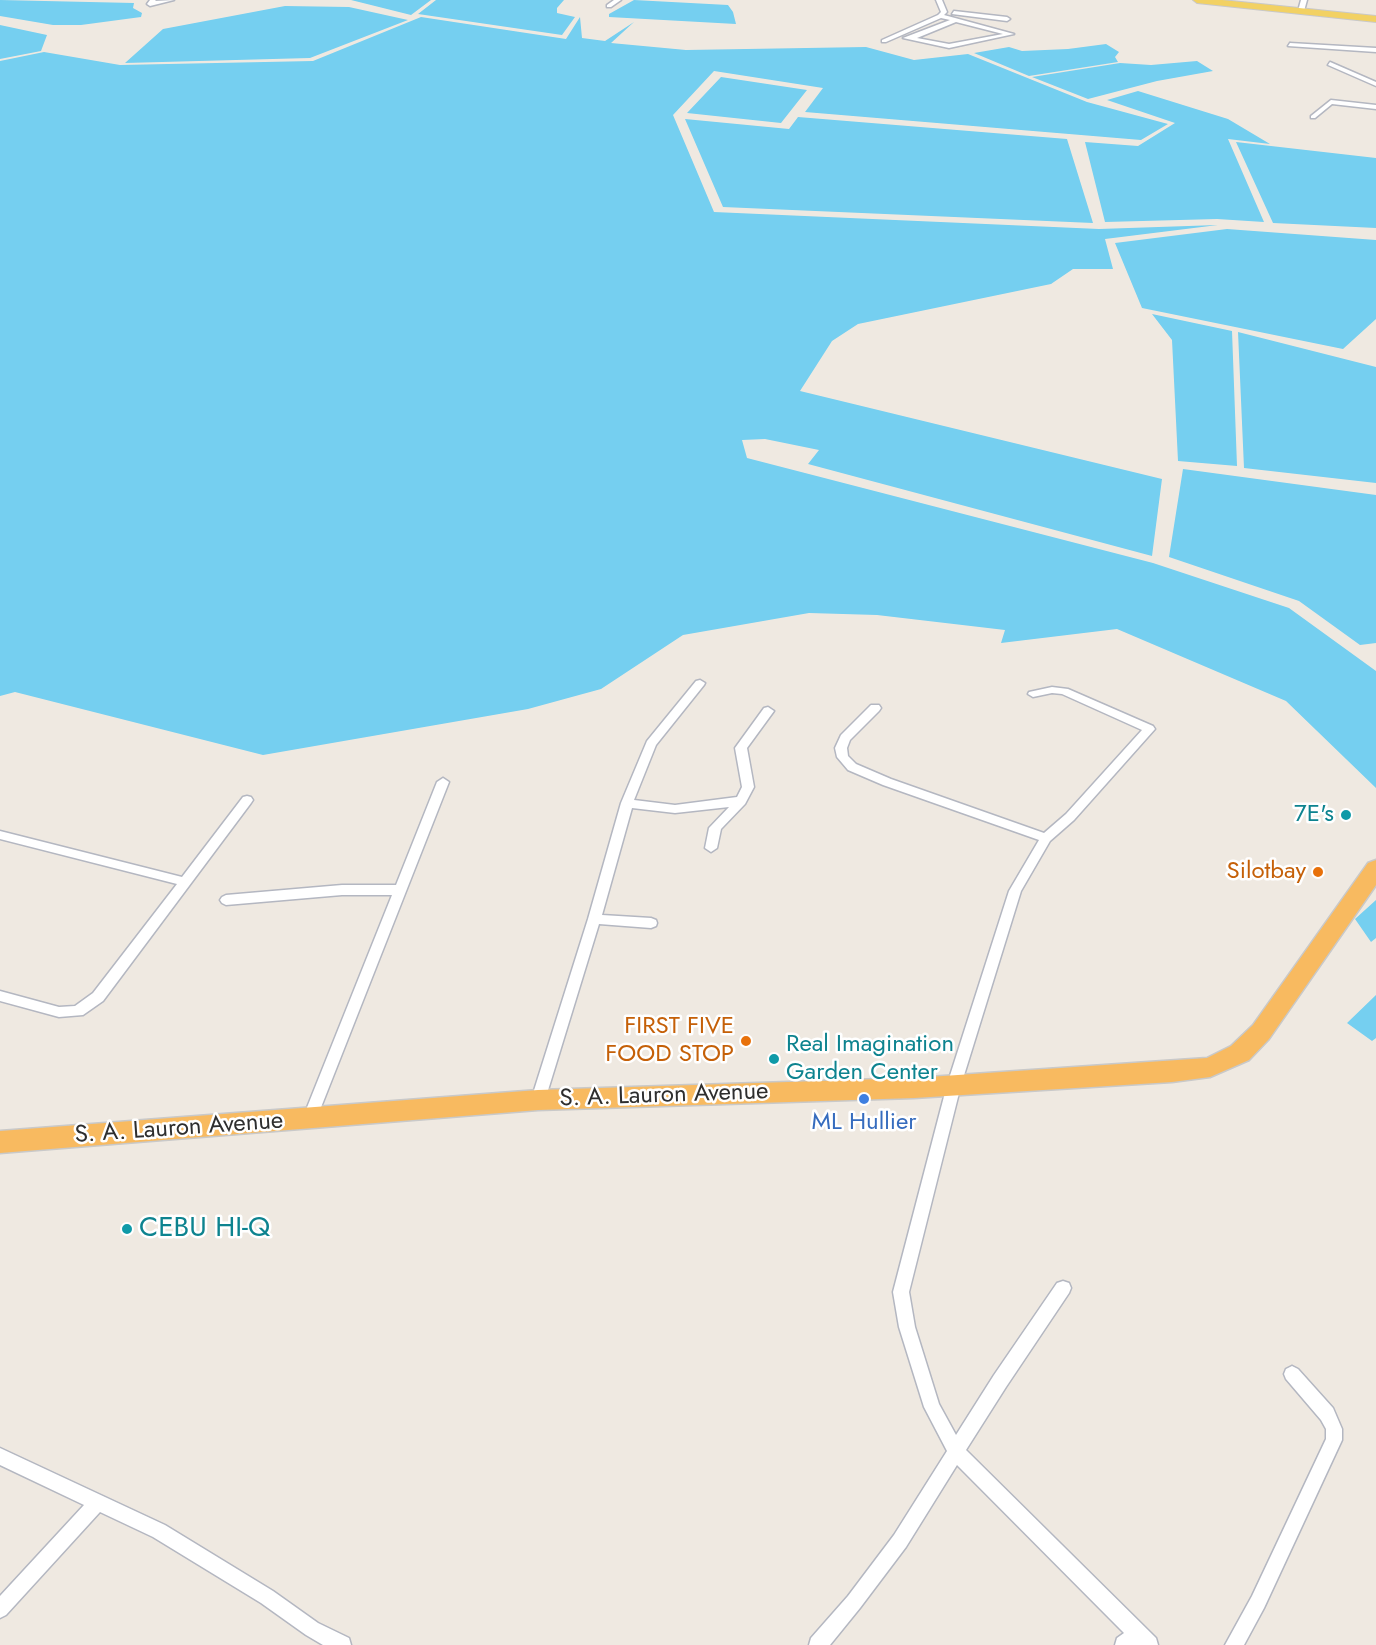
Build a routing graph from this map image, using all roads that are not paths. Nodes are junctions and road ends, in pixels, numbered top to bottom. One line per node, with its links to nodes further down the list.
1 (153, 0): 2 (street)
2 (171, 0)
3 (618, 0): 8 (street)
4 (939, 0): 10 (street)
5 (1197, 0): 7 (main road)
6 (1304, 0): 9 (street)
7 (1214, 1): 9 (main road)
8 (609, 6)
9 (1301, 11): 13 (main road)
10 (942, 14): 11 (street); 12 (street); 17 (street)
11 (1007, 19)
12 (956, 20): 14 (street); 18 (street)
13 (1376, 20)
14 (983, 27): 15 (street); 18 (street)
15 (972, 31)
16 (961, 36): 18 (street)
17 (884, 41)
18 (940, 45)
19 (1290, 45): 20 (street)
20 (1309, 46): 21 (street); 22 (street)
21 (1376, 50)
22 (1314, 53)
23 (1330, 64): 24 (street)
24 (1376, 84)
25 (1376, 107): 26 (street)
26 (1313, 117)
27 (700, 683): 34 (street)
28 (1033, 694): 36 (street)
29 (875, 708): 36 (street)
30 (768, 711): 33 (street)
31 (443, 782): 40 (street)
32 (247, 800): 39 (street)
33 (741, 801): 34 (street); 37 (street)
34 (627, 802): 42 (street)
35 (0, 835): 39 (street)
36 (1046, 837): 45 (street)
37 (711, 848)
38 (1376, 868): 45 (highway, S. A. Lauron Avenue)
39 (186, 882): 44 (street)
40 (399, 890): 41 (street); 47 (street)
41 (226, 900)
42 (594, 919): 43 (street); 46 (street)
43 (651, 923)
44 (0, 996)
45 (954, 1085): 46 (highway, S. A. Lauron Avenue); 51 (street)
46 (538, 1100): 47 (highway, S. A. Lauron Avenue)
47 (309, 1120): 48 (highway, S. A. Lauron Avenue)
48 (0, 1142)
49 (1063, 1287): 51 (street)
50 (1292, 1374): 58 (street)
51 (957, 1453): 55 (street); 57 (street)
52 (0, 1456): 53 (street)
53 (98, 1502): 54 (street); 56 (street)
54 (0, 1610)
55 (1137, 1641)
56 (342, 1645)
57 (818, 1645)
58 (1234, 1645)

